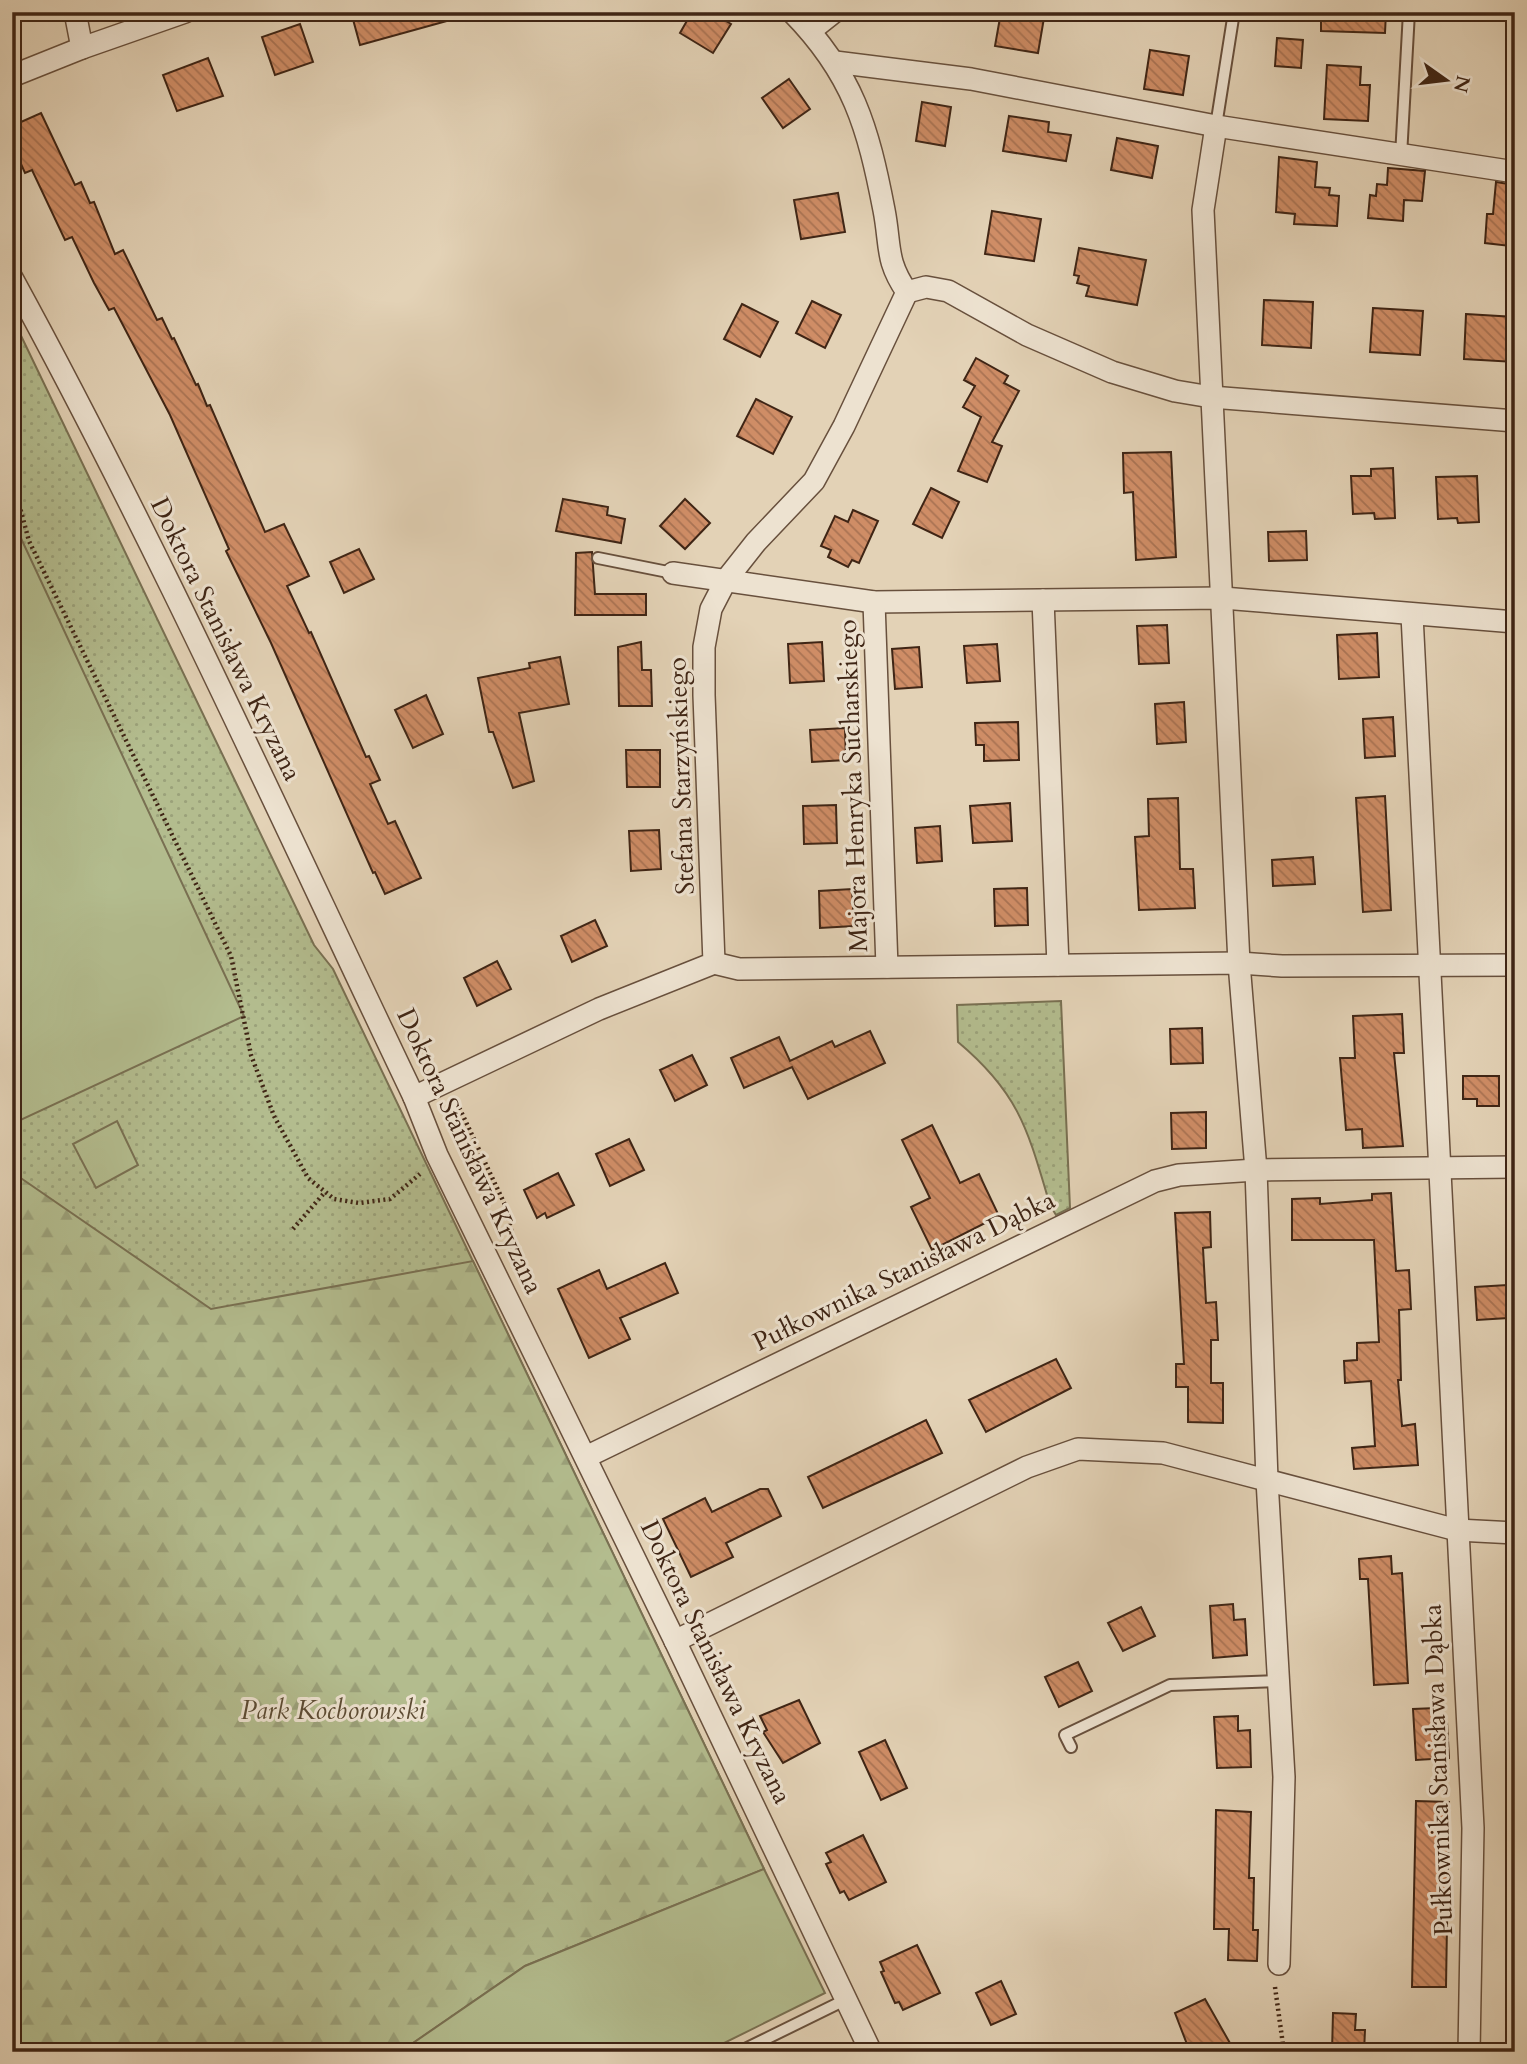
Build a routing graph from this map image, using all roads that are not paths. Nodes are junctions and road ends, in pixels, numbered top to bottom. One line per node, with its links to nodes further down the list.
1 (75, 12): 8 (street)
2 (185, 12): 8 (street)
3 (792, 12): 7 (street)
4 (834, 12): 7 (street)
5 (1234, 12): 11 (lane)
6 (1409, 12): 12 (lane)
7 (810, 31): 9 (street)
8 (82, 48): 10 (street)
9 (835, 62): 11 (street); 15 (street)
10 (12, 76)
11 (1216, 126): 12 (street); 16 (street)
12 (1401, 156): 13 (street)
13 (1515, 172)
14 (12, 278): 32 (street, Doktora Stanisława Kryzana)
15 (907, 292): 16 (street); 20 (street, Stefana Starzyńskiego)
16 (1211, 397): 17 (street); 21 (street)
17 (1515, 421)
18 (598, 558): 19 (lane)
19 (673, 573): 20 (street)
20 (726, 580): 23 (street); 26 (street, Stefana Starzyńskiego)
21 (1223, 598): 22 (street); 24 (street); 27 (street)
22 (1043, 600): 23 (street); 28 (street)
23 (874, 602): 31 (street, Majora Henryka Sucharskiego)
24 (1412, 615): 25 (street); 30 (street)
25 (1515, 622)
26 (714, 963): 31 (street, Majora Henryka Sucharskiego); 32 (street)
27 (1239, 963): 28 (street, Majora Henryka Sucharskiego); 30 (street, Majora Henryka Sucharskiego); 35 (street)
28 (1058, 965): 31 (street, Majora Henryka Sucharskiego)
29 (1515, 965): 30 (street, Majora Henryka Sucharskiego)
30 (1430, 966): 33 (street)
31 (887, 967)
32 (414, 1097): 36 (street, Doktora Stanisława Kryzana)
33 (1438, 1167): 34 (street, Pułkownika Stanisława Dąbka); 35 (street, Pułkownika Stanisława Dąbka); 38 (street, Pułkownika Stanisława Dąbka)
34 (1515, 1167)
35 (1256, 1170): 36 (street, Pułkownika Stanisława Dąbka); 37 (street)
36 (586, 1457): 40 (street, Doktora Stanisława Kryzana)
37 (1268, 1480): 38 (street); 40 (street); 41 (street)
38 (1457, 1530): 39 (street); 47 (street, Pułkownika Stanisława Dąbka)
39 (1515, 1533)
40 (675, 1640): 44 (street, Doktora Stanisława Kryzana)
41 (1278, 1681): 42 (lane); 43 (street)
42 (1071, 1747)
43 (1279, 1964)
44 (847, 1999): 45 (lane); 46 (street, Doktora Stanisława Kryzana)
45 (739, 2052)
46 (872, 2052)
47 (1469, 2052)

